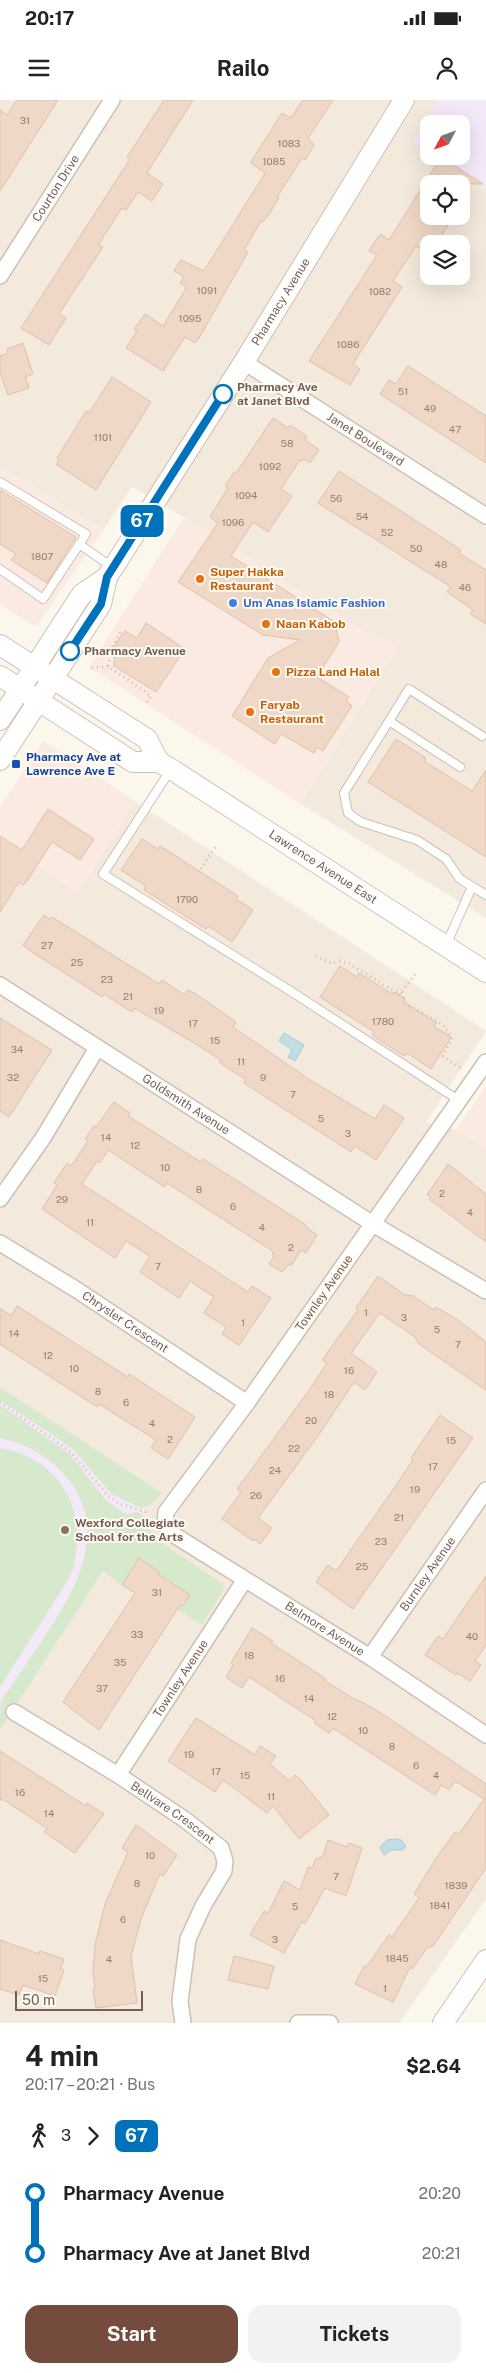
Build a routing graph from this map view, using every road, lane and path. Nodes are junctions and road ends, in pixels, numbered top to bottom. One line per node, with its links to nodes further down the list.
1 (112, 100): 3 (street, Courton Drive)
2 (404, 100): 4 (street, Pharmacy Avenue)
3 (0, 276)
4 (244, 362): 6 (street, Janet Boulevard); 9 (street, Pharmacy Avenue)
5 (0, 482): 7 (lane)
6 (486, 516)
7 (79, 544): 8 (lane); 9 (lane)
8 (0, 569)
9 (110, 572): 13 (street, Pharmacy Avenue); 16 (street, Pharmacy Avenue)
10 (122, 630): 12 (path)
11 (0, 645): 13 (street, Lawrence Avenue East)
12 (108, 666): 14 (path); 19 (path)
13 (34, 667): 16 (street, Lawrence Avenue East); 17 (street, Pharmacy Avenue)
14 (92, 668)
15 (0, 676): 17 (street)
16 (53, 678): 18 (street, Pharmacy Avenue); 24 (street, Lawrence Avenue East)
17 (19, 689): 18 (street); 20 (street, Pharmacy Avenue)
18 (38, 700): 23 (street, Pharmacy Avenue); 24 (street)
19 (145, 706)
20 (0, 720)
21 (389, 721): 22 (lane); 25 (lane); 28 (lane)
22 (482, 736)
23 (0, 760)
24 (165, 766): 30 (street, Lawrence Avenue East); 39 (lane)
25 (460, 767)
26 (216, 846): 27 (path)
27 (201, 869)
28 (472, 887): 29 (lane); 30 (lane)
29 (486, 895)
30 (446, 947): 32 (street, Lawrence Avenue East)
31 (316, 956): 35 (path)
32 (486, 972)
33 (415, 974): 35 (path)
34 (0, 985): 36 (street, Goldsmith Avenue)
35 (400, 994): 38 (path)
36 (97, 1048): 40 (street); 41 (street, Goldsmith Avenue)
37 (486, 1062): 39 (street, Townley Avenue)
38 (462, 1069)
39 (460, 1101): 41 (street, Townley Avenue)
40 (0, 1199)
41 (373, 1224): 43 (street); 45 (street, Townley Avenue)
42 (0, 1243): 45 (street, Chrysler Crescent)
43 (486, 1292)
44 (0, 1402): 47 (path)
45 (247, 1403): 48 (street, Townley Avenue)
46 (486, 1490): 50 (street, Burnley Avenue)
47 (149, 1512)
48 (165, 1524): 49 (street, Belmore Avenue)
49 (244, 1581): 50 (street, Belmore Avenue); 53 (street, Townley Avenue)
50 (370, 1657): 52 (street, Belmore Avenue)
51 (14, 1712): 53 (street, Bellvare Crescent)
52 (486, 1735)
53 (118, 1775): 56 (street, Bellvare Crescent)
54 (486, 1960): 55 (street)
55 (443, 2022)
56 (183, 2023)
57 (298, 2023): 58 (street)
58 (330, 2023)

